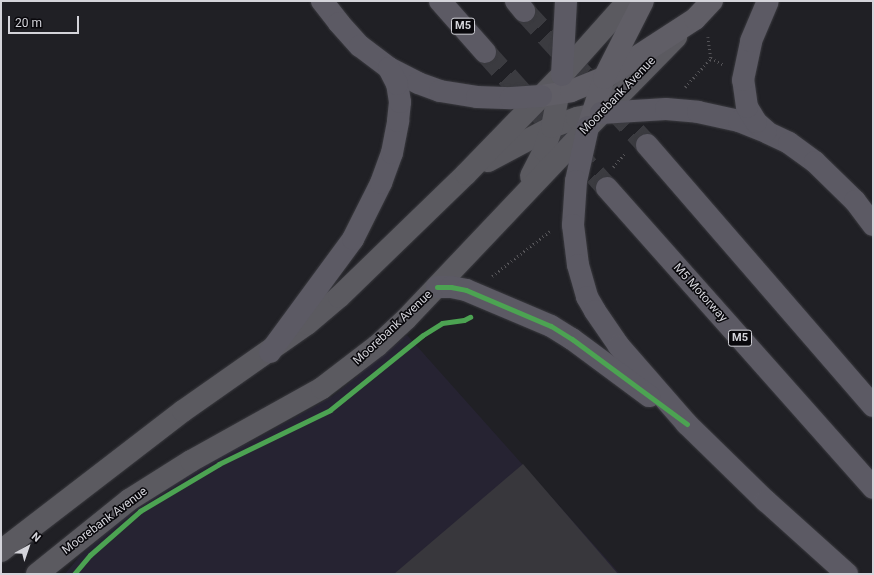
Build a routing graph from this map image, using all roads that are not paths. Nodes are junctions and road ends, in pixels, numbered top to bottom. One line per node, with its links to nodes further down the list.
1 (322, 1): 10 (highway)
2 (440, 1): 9 (highway, M5)
3 (566, 1): 12 (highway)
4 (628, 1): 12 (main road)
5 (643, 1): 11 (main road)
6 (712, 1): 8 (main road, Moorebank Avenue)
7 (768, 1): 15 (highway)
8 (701, 26): 11 (main road); 13 (main road, Moorebank Avenue)
9 (485, 52)
10 (389, 68): 12 (highway); 22 (highway)
11 (604, 78): 12 (main road); 13 (main road)
12 (554, 88): 14 (main road); 17 (main road)
13 (593, 118): 14 (main road); 15 (highway); 19 (main road, Moorebank Avenue); 24 (highway)
14 (552, 127): 17 (main road); 19 (main road)
15 (768, 133): 20 (highway)
16 (637, 148): 23 (highway)
17 (466, 174): 22 (main road)
18 (609, 178): 25 (highway, M5 Motorway / M5)
19 (508, 211): 21 (main road, Moorebank Avenue)
20 (873, 225)
21 (437, 287): 24 (highway); 27 (main road, Moorebank Avenue)
22 (270, 352): 26 (main road)
23 (873, 406)
24 (687, 424): 28 (highway)
25 (873, 488)
26 (1, 551)
27 (37, 574)
28 (847, 574)

